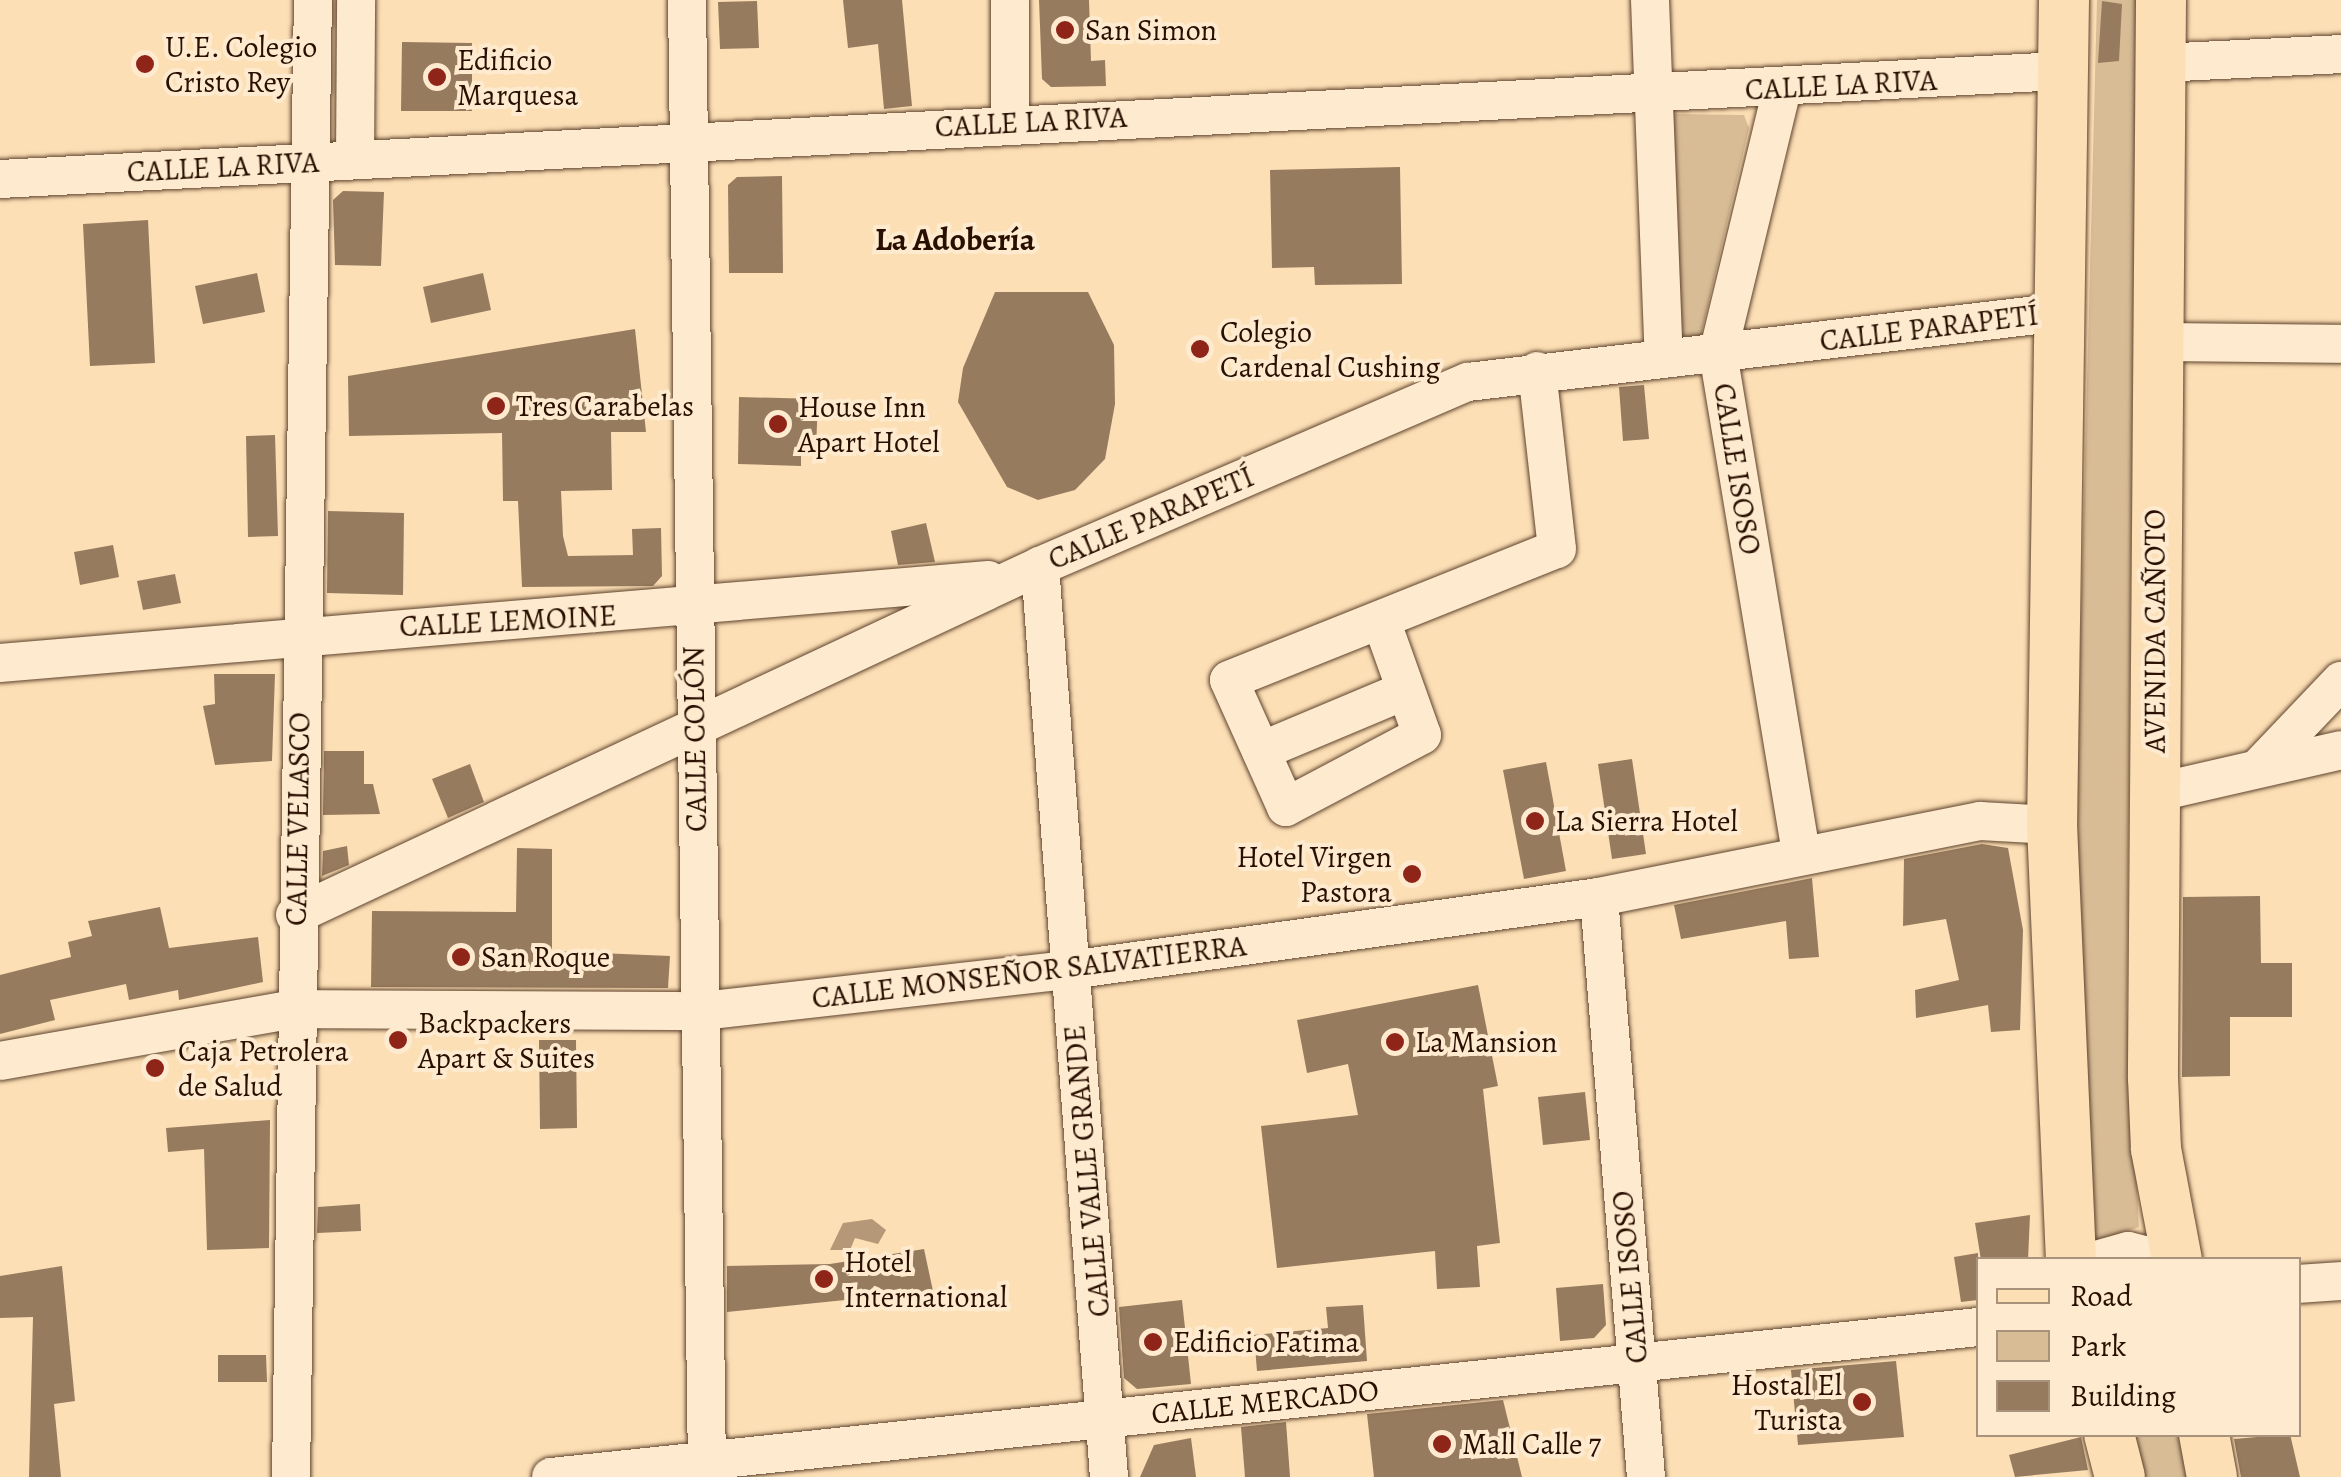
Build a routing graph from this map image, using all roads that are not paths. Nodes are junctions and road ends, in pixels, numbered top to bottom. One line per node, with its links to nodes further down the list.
1 (313, 0): 16 (street, CALLE VELASCO)
2 (356, 0): 15 (street)
3 (687, 0): 14 (street, CALLE COLÓN)
4 (1010, 0): 13 (street)
5 (1650, 0): 12 (street)
6 (2064, 0): 10 (main road)
7 (2161, 0): 9 (main road, AVENIDA CAÑOTO)
8 (2341, 54): 9 (street)
9 (2159, 63): 19 (main road, AVENIDA CAÑOTO)
10 (2063, 71): 11 (street, CALLE LA RIVA); 18 (main road)
11 (1782, 89): 12 (street, CALLE LA RIVA); 21 (street, CALLE ISOSO)
12 (1654, 94): 13 (street, CALLE LA RIVA); 22 (street)
13 (1010, 123): 14 (street, CALLE LA RIVA)
14 (688, 137): 15 (street, CALLE LA RIVA); 25 (street, CALLE COLÓN)
15 (355, 160): 16 (street, CALLE LA RIVA)
16 (311, 162): 17 (street, CALLE LA RIVA); 27 (street, CALLE VELASCO)
17 (0, 179)
18 (2062, 312): 21 (street, CALLE PARAPETÍ); 36 (main road)
19 (2157, 342): 20 (street); 35 (main road, AVENIDA CAÑOTO)
20 (2341, 344)
21 (1718, 353): 22 (street, CALLE PARAPETÍ); 37 (street, CALLE ISOSO)
22 (1664, 357): 23 (street, CALLE PARAPETÍ)
23 (1538, 371): 24 (street, CALLE PARAPETÍ); 26 (street)
24 (1028, 571): 25 (street, CALLE LEMOINE); 31 (street, CALLE PARAPETÍ); 40 (street, CALLE VALLE GRANDE)
25 (692, 610): 27 (street, CALLE LEMOINE); 31 (street, CALLE COLÓN)
26 (1381, 620): 30 (street); 32 (street)
27 (302, 633): 28 (street, CALLE LEMOINE); 39 (street, CALLE VELASCO)
28 (0, 663)
29 (2341, 681): 34 (street)
30 (1404, 690): 32 (street); 32 (street)
31 (694, 733): 39 (street, CALLE PARAPETÍ); 42 (street, CALLE COLÓN)
32 (1261, 750)
33 (2341, 750): 34 (street)
34 (2258, 766): 35 (street)
35 (2154, 792): 47 (main road, AVENIDA CAÑOTO)
36 (2052, 825): 37 (street, CALLE MONSEÑOR SALVATIERRA); 44 (main road)
37 (1801, 852): 38 (street, CALLE MONSEÑOR SALVATIERRA)
38 (1599, 897): 40 (street, CALLE MONSEÑOR SALVATIERRA); 51 (street, CALLE ISOSO)
39 (296, 915): 41 (street, CALLE VELASCO)
40 (1070, 970): 42 (street, CALLE MONSEÑOR SALVATIERRA); 52 (street, CALLE VALLE GRANDE)
41 (294, 1010): 42 (street, CALLE MONSEÑOR SALVATIERRA); 43 (street, CALLE MONSEÑOR SALVATIERRA); 56 (street, CALLE VELASCO)
42 (702, 1011): 55 (street, CALLE COLÓN)
43 (0, 1061)
44 (2071, 1257)
45 (2112, 1257): 46 (street)
46 (2157, 1257)
47 (2177, 1257)
48 (2341, 1280): 49 (street)
49 (2301, 1284)
50 (1976, 1327): 51 (street, CALLE MERCADO)
51 (1638, 1364): 52 (street, CALLE MERCADO); 59 (street, CALLE ISOSO)
52 (1108, 1418): 55 (street, CALLE MERCADO); 58 (street, CALLE VALLE GRANDE)
53 (2111, 1437): 60 (main road)
54 (2205, 1437): 61 (main road)
55 (707, 1470): 57 (street, CALLE MERCADO)
56 (292, 1477)
57 (551, 1477)
58 (1110, 1477)
59 (1646, 1477)
60 (2120, 1477)
61 (2212, 1477)

